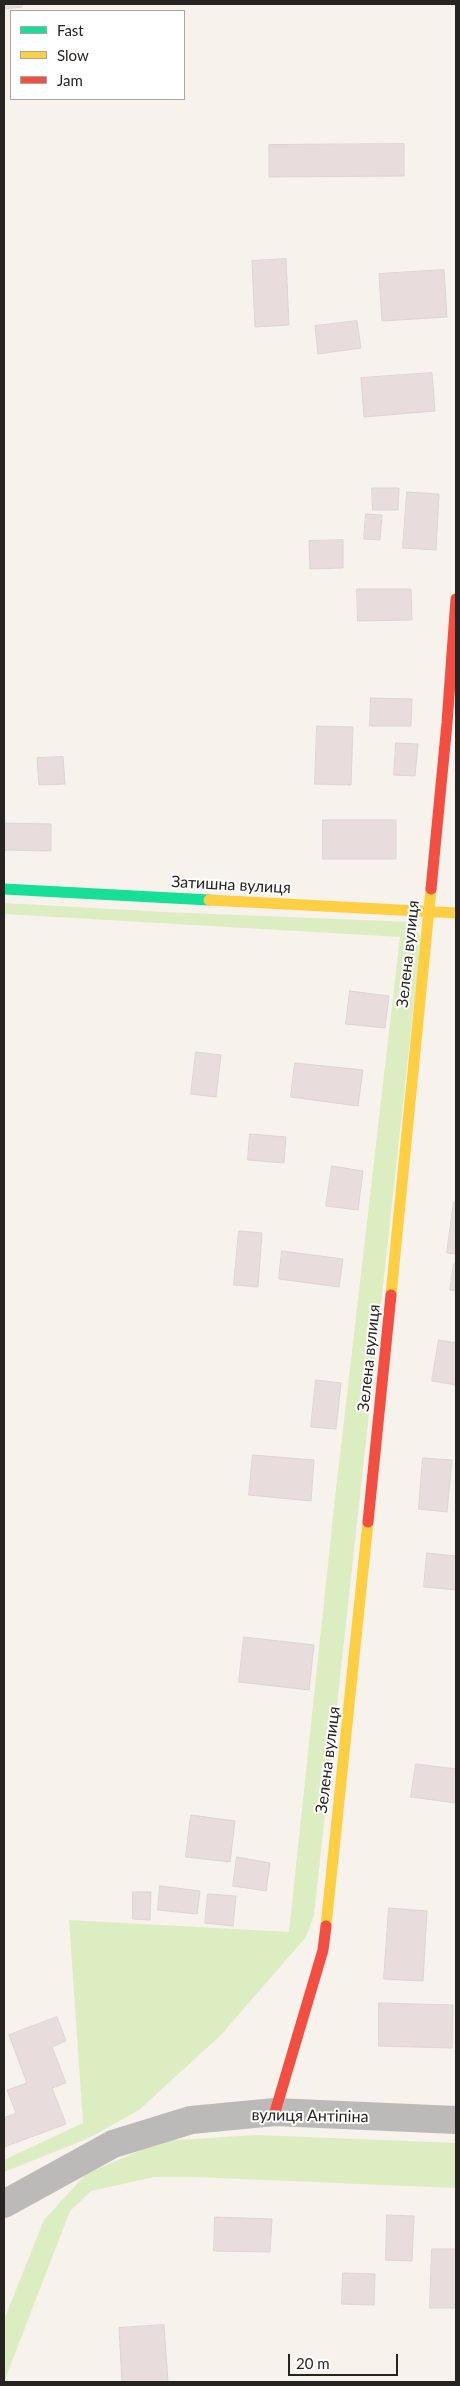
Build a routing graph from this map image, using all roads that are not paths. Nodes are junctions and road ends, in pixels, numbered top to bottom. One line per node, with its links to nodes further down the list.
1 (456, 599): 3 (street, Зелена вулиця)
2 (4, 889): 3 (street, Затишна вулиця)
3 (429, 912): 4 (street, Затишна вулиця); 5 (street, Зелена вулиця)
4 (456, 913)
5 (275, 2112): 6 (street, вулиця Антіпіна); 7 (street, вулиця Антіпіна)
6 (456, 2120)
7 (4, 2204)

